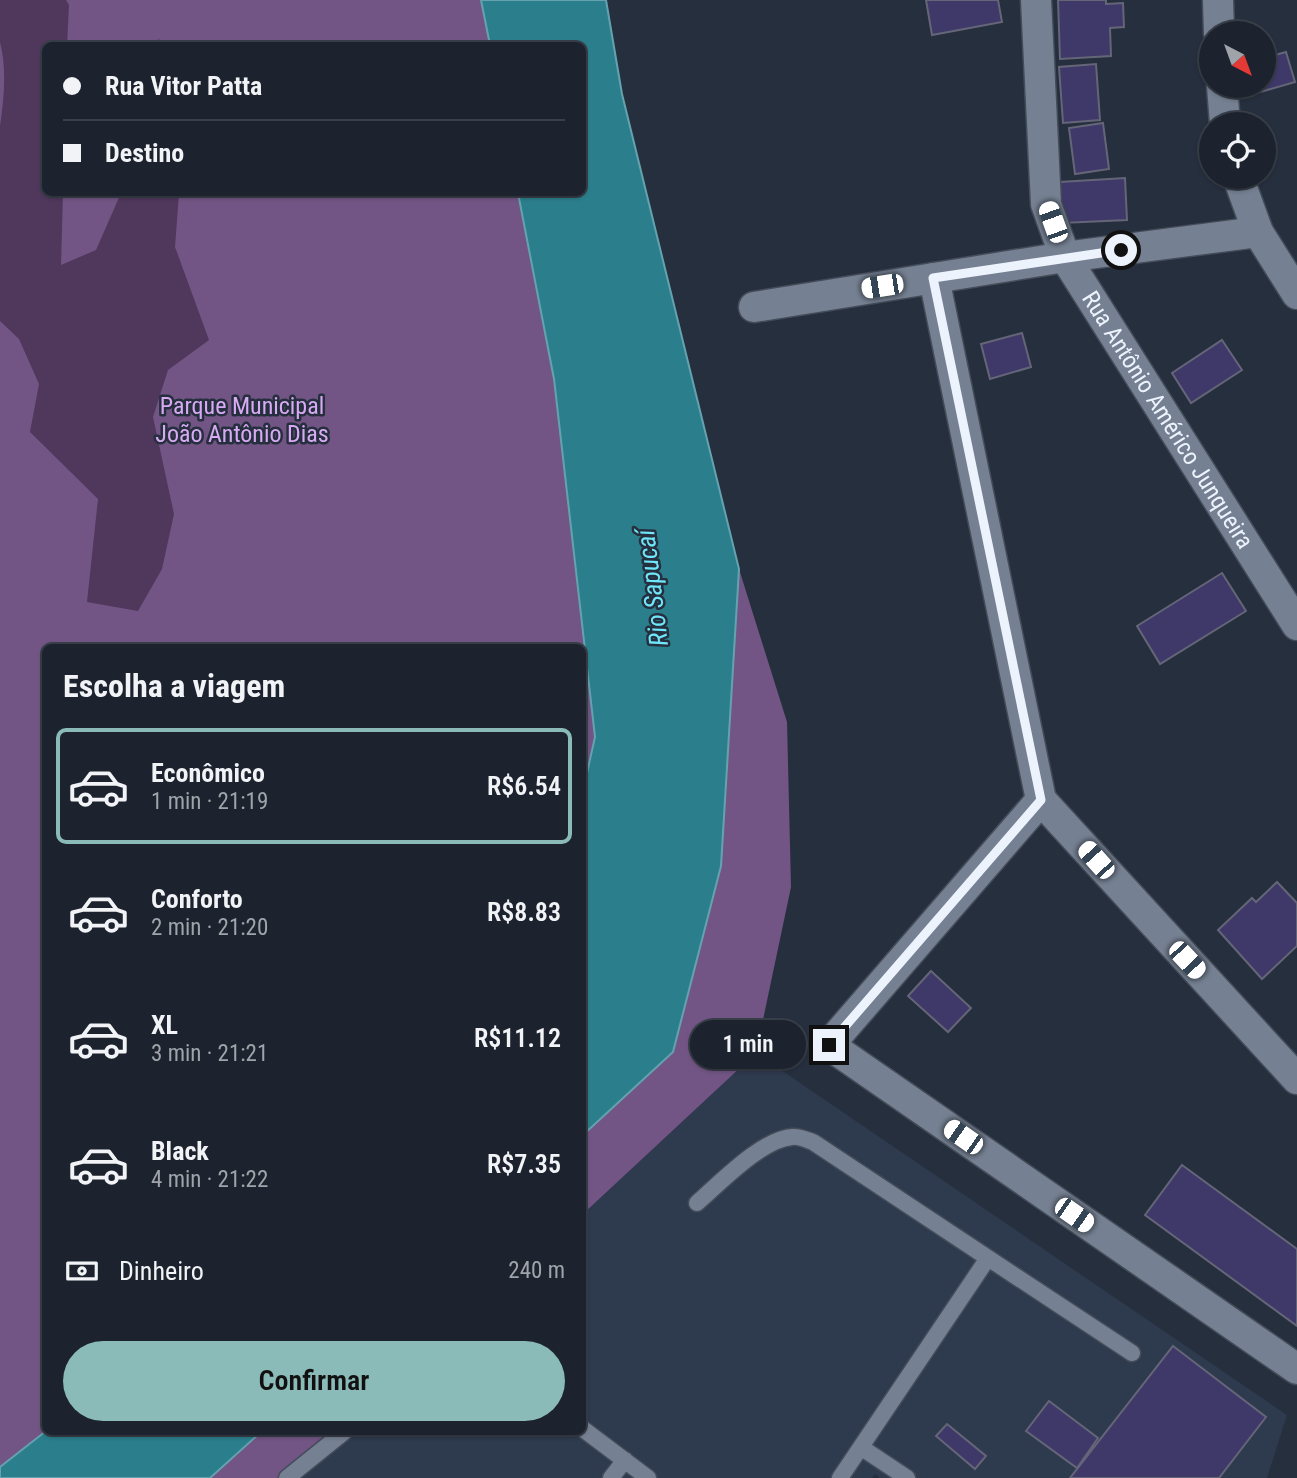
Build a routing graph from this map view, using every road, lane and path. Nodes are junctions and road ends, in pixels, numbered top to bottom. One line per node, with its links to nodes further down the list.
1 (1036, 0): 6 (street, Rua Antônio Américo Junqueira)
2 (1218, 0): 3 (street)
3 (1219, 21)
4 (1242, 189): 5 (street)
5 (1258, 232): 6 (street); 8 (street)
6 (1065, 257): 7 (street); 10 (street, Rua Antônio Américo Junqueira)
7 (933, 278): 9 (street); 11 (street)
8 (1297, 294)
9 (754, 307)
10 (1297, 625)
11 (1041, 800): 12 (street); 16 (street)
12 (1297, 1079)
13 (697, 1202): 14 (lane)
14 (988, 1258): 15 (lane); 19 (lane)
15 (1132, 1353)
16 (1297, 1369)
17 (586, 1431): 20 (lane)
18 (340, 1435): 21 (lane)
19 (862, 1448): 24 (lane); 25 (lane)
20 (625, 1460): 22 (lane); 23 (lane)
21 (287, 1478)
22 (611, 1478)
23 (648, 1478)
24 (839, 1478)
25 (907, 1478)

